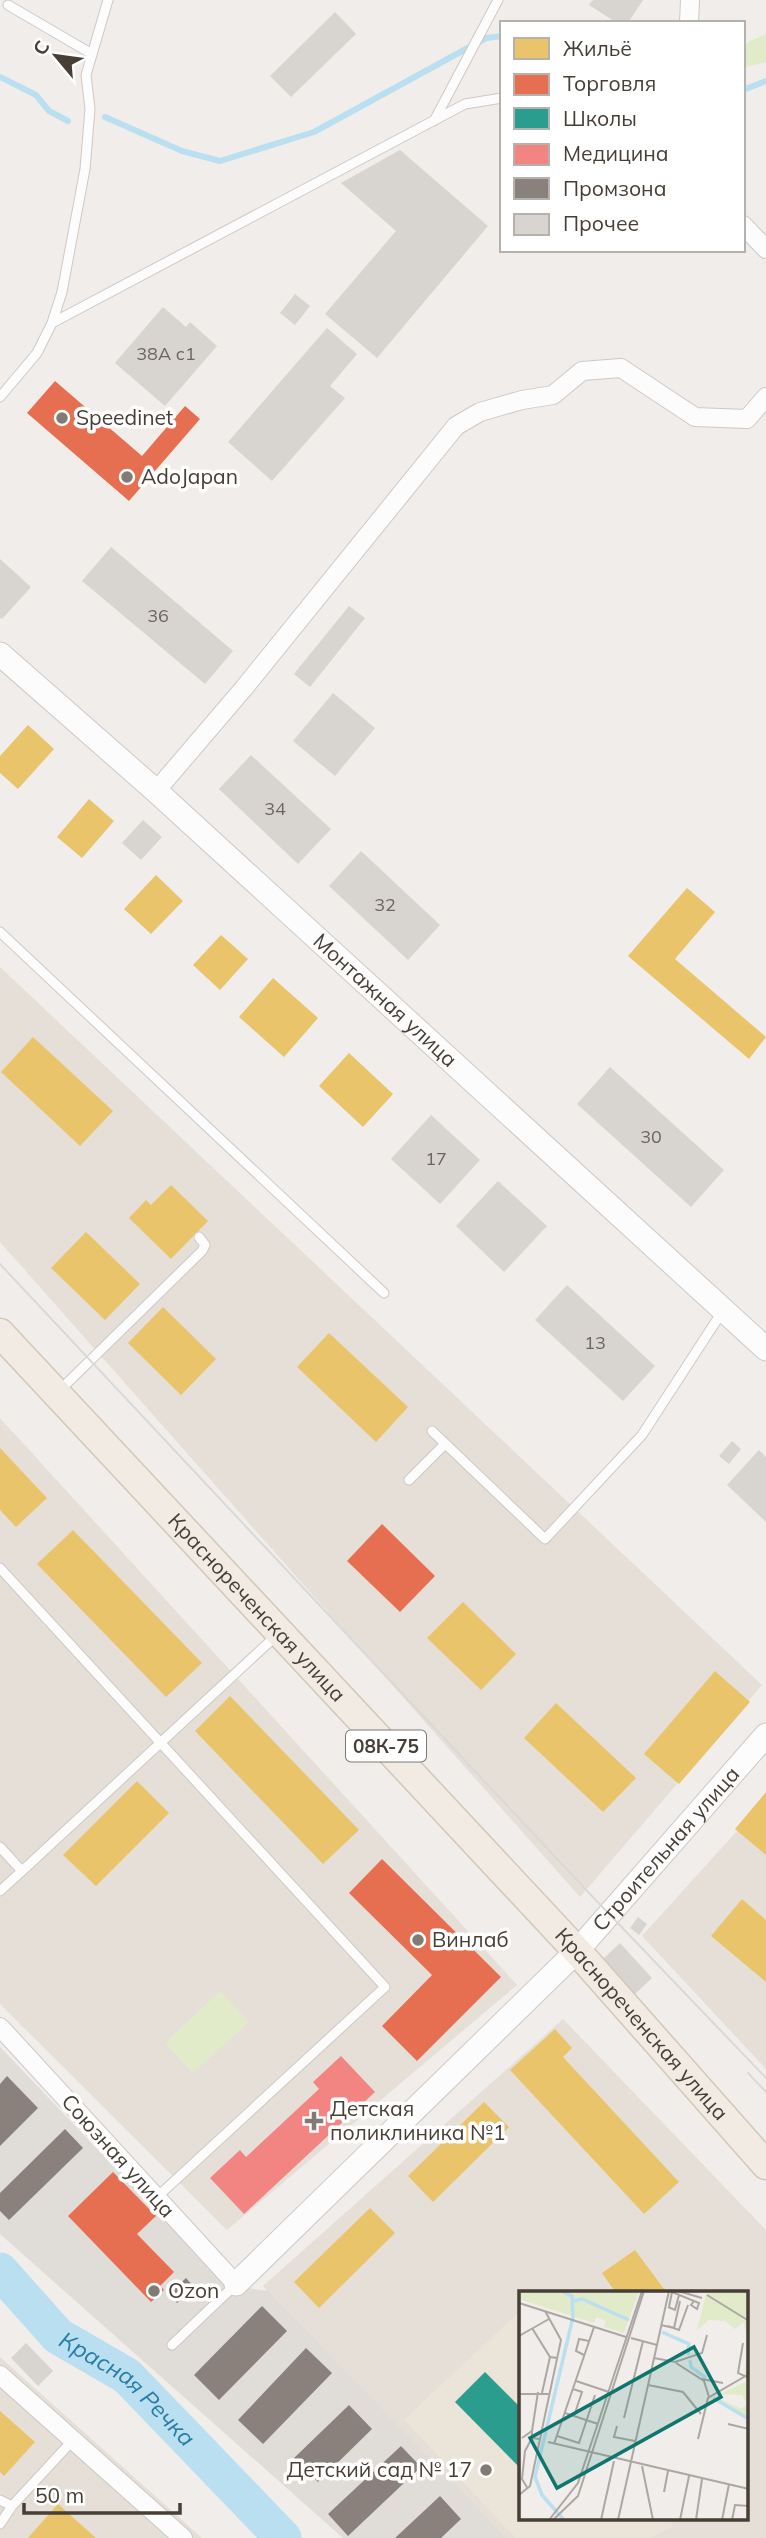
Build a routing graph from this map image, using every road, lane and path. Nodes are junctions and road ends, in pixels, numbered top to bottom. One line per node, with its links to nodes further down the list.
1 (108, 0): 6 (lane)
2 (498, 0): 8 (lane)
3 (690, 0): 5 (street)
4 (8, 5): 6 (lane)
5 (689, 21)
6 (92, 54): 11 (lane)
7 (500, 99): 8 (lane)
8 (434, 121): 11 (lane)
9 (745, 227): 10 (street)
10 (766, 249)
11 (52, 323): 12 (lane)
12 (0, 397)
13 (766, 397): 15 (street)
14 (0, 654): 15 (street, Монтажная улица)
15 (156, 791): 19 (street, Монтажная улица)
16 (0, 932): 18 (lane)
17 (199, 1237): 22 (lane)
18 (384, 1293)
19 (723, 1310): 21 (street, Монтажная улица); 24 (lane)
20 (0, 1333): 22 (main road, Краснореченская улица / 08К-75)
21 (766, 1349)
22 (56, 1393): 27 (main road, Краснореченская улица / 08К-75)
23 (432, 1432): 24 (lane)
24 (445, 1444): 25 (lane)
25 (409, 1480)
26 (0, 1568): 29 (lane)
27 (280, 1633): 29 (lane); 33 (main road, Краснореченская улица / 08К-75)
28 (766, 1735): 33 (street, Строительная улица)
29 (161, 1743): 31 (lane); 36 (lane)
30 (0, 1847): 31 (lane)
31 (22, 1871): 32 (lane)
32 (0, 1891)
33 (577, 1951): 35 (main road, Краснореченская улица / 08К-75); 37 (street, Строительная улица)
34 (0, 2027): 36 (street, Союзная улица)
35 (766, 2165)
36 (156, 2198): 37 (street, Союзная улица)
37 (236, 2284): 38 (lane)
38 (172, 2345)
39 (0, 2375): 40 (street)
40 (73, 2440): 42 (lane); 44 (street)
41 (0, 2500): 42 (lane)
42 (12, 2506): 43 (lane)
43 (0, 2524)
44 (183, 2538)

